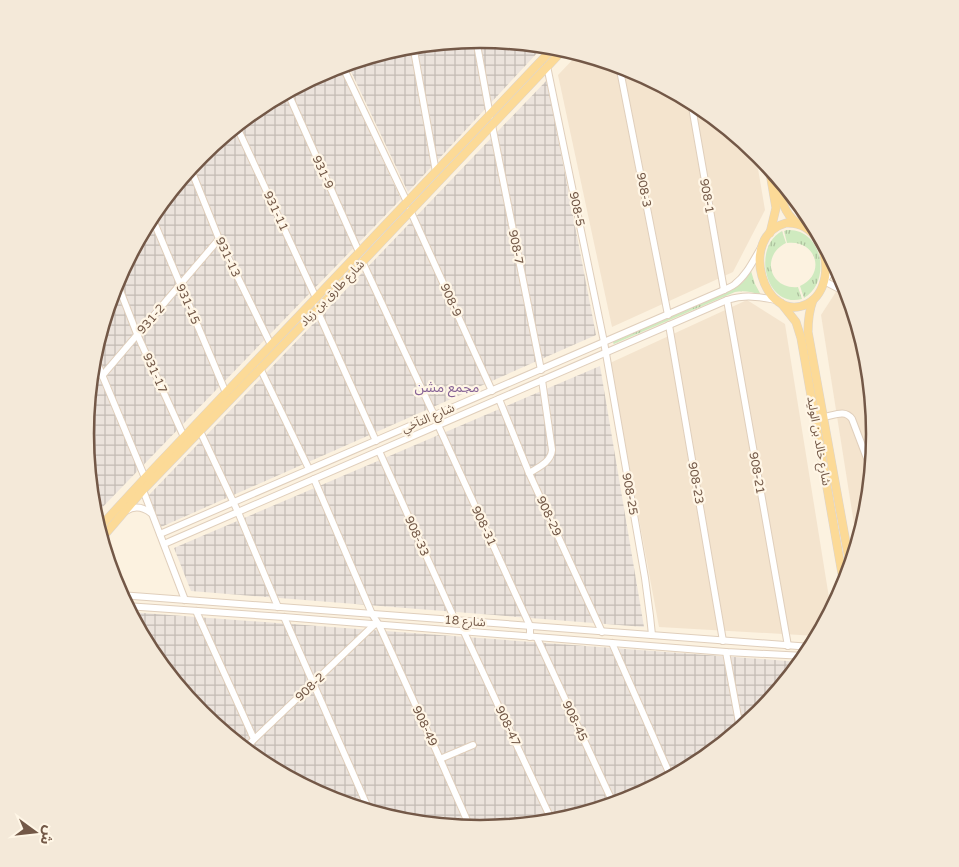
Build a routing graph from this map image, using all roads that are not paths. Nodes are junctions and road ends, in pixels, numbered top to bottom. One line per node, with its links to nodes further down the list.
1 (478, 48): 10 (street)
2 (415, 53): 13 (street)
3 (544, 53): 10 (main road, شارع طارق بن زياد)
4 (557, 56): 5 (main road, شارع طارق بن زياد)
5 (547, 66): 11 (main road, شارع طارق بن زياد); 41 (street, 908-5)
6 (346, 72): 17 (street, 908-9)
7 (621, 75): 38 (street, 908-3)
8 (290, 97): 24 (street, 931-9)
9 (693, 112): 31 (street, 908-1)
10 (490, 116): 13 (main road, شارع طارق بن زياد)
11 (492, 125): 17 (main road, شارع طارق بن زياد); 46 (street, 908-7)
12 (239, 132): 33 (street, 931-11)
13 (436, 172): 17 (main road, شارع طارق بن زياد)
14 (193, 175): 22 (street, 931-13)
15 (771, 181): 21 (main road)
16 (780, 191): 18 (main road)
17 (409, 206): 24 (main road, شارع طارق بن زياد); 25 (main road, شارع طارق بن زياد); 49 (street, 908-9)
18 (798, 224): 20 (main road); 21 (main road)
19 (155, 225): 29 (street, 931-15)
20 (806, 228)
21 (770, 233): 23 (main road)
22 (220, 239): 29 (street, 931-2); 42 (street, 931-13)
23 (762, 245): 31 (street, شارع التآخي); 36 (main road)
24 (359, 252): 33 (main road, شارع طارق بن زياد)
25 (362, 261): 37 (main road, شارع طارق بن زياد); 52 (street)
26 (826, 262): 28 (main road)
27 (830, 272): 28 (street)
28 (824, 280): 30 (street); 35 (main road)
29 (180, 285): 40 (street, 931-2); 50 (street, 931-15)
30 (836, 286)
31 (724, 290): 38 (street, شارع التآخي)
32 (121, 292): 40 (street, 931-17)
33 (316, 298): 42 (main road, شارع طارق بن زياد)
34 (726, 300): 36 (street, شارع التآخي); 39 (street, شارع التآخي); 95 (street, 908-21)
35 (813, 300): 36 (main road); 53 (main road, شارع خالد بن الوليد)
36 (779, 302): 76 (main road, شارع خالد بن الوليد)
37 (316, 310): 44 (main road, شارع طارق بن زياد); 59 (street)
38 (668, 314): 41 (street, شارع التآخي)
39 (670, 325): 43 (street, شارع التآخي); 92 (street, 908-23)
40 (137, 334): 47 (street, 931-2); 57 (street, 931-17)
41 (604, 342): 43 (street, 908-5); 46 (street, شارع التآخي)
42 (271, 346): 50 (main road, شارع طارق بن زياد)
43 (606, 352): 48 (street, شارع التآخي); 90 (street, 908-25)
44 (260, 368): 56 (main road, شارع طارق بن زياد); 62 (street)
45 (99, 369): 47 (street)
46 (541, 370): 49 (street, شارع التآخي)
47 (102, 376): 64 (street)
48 (542, 380): 51 (street, شارع التآخي); 63 (street)
49 (492, 390): 52 (street, شارع التآخي)
50 (226, 393): 57 (main road, شارع طارق بن زياد)
51 (499, 399): 54 (street, شارع التآخي); 63 (street, 908-29)
52 (434, 415): 55 (street, شارع التآخي)
53 (824, 417): 61 (street); 75 (main road, شارع خالد بن الوليد)
54 (438, 425): 58 (street, شارع التآخي); 87 (street, 908-31)
55 (405, 428): 58 (street); 59 (street, شارع التآخي)
56 (200, 431): 66 (main road, شارع طارق بن زياد); 67 (street)
57 (184, 437): 64 (main road, شارع طارق بن زياد)
58 (410, 438): 60 (street, شارع التآخي)
59 (376, 440): 62 (street, شارع التآخي)
60 (379, 451): 65 (street, شارع التآخي); 85 (street, 908-33)
61 (865, 454)
62 (309, 469): 67 (street, شارع التآخي)
63 (529, 473): 89 (street, 908-29)
64 (145, 478): 71 (main road, شارع طارق بن زياد)
65 (314, 479): 69 (street, شارع التآخي); 83 (street, 908-49)
66 (143, 490): 68 (main road, شارع طارق بن زياد); 70 (street)
67 (233, 502): 69 (street); 73 (street, شارع التآخي)
68 (123, 512): 70 (street); 72 (main road, شارع طارق بن زياد)
69 (238, 512): 74 (street, شارع التآخي); 81 (street)
70 (152, 514): 73 (street)
71 (104, 522)
72 (107, 532)
73 (160, 534): 74 (street)
74 (164, 544): 79 (street)
75 (847, 550)
76 (841, 568)
77 (129, 596): 78 (street, شارع 18)
78 (137, 596): 79 (street, شارع 18); 80 (street)
79 (185, 600): 81 (street, شارع 18)
80 (136, 607): 82 (street, شارع 18)
81 (278, 607): 83 (street, شارع 18)
82 (196, 611): 84 (street, شارع 18); 101 (street)
83 (372, 614): 85 (street, شارع 18); 86 (street, 908-49)
84 (284, 617): 86 (street, شارع 18); 99 (street)
85 (455, 620): 87 (street, شارع 18)
86 (377, 625): 88 (street, شارع 18); 99 (street, 908-2); 104 (street, 908-49)
87 (530, 626): 89 (street, شارع 18); 91 (street)
88 (464, 632): 91 (street, شارع 18); 108 (street, 908-47)
89 (602, 632): 90 (street, شارع 18)
90 (653, 635): 92 (street, شارع 18); 94 (street, 908-25)
91 (533, 637): 93 (street, شارع 18); 106 (street, 908-45)
92 (724, 641): 95 (street, شارع 18)
93 (612, 643): 94 (street, شارع 18); 105 (street)
94 (654, 646): 97 (street, شارع 18)
95 (788, 646): 96 (street, شارع 18)
96 (801, 647)
97 (726, 652): 98 (street, شارع 18); 100 (street)
98 (795, 655)
99 (314, 684): 101 (street, 908-2); 107 (street)
100 (738, 720)
101 (254, 739): 102 (street, 908-2)
102 (250, 743)
103 (473, 745): 104 (street)
104 (440, 759): 109 (street, 908-49)
105 (668, 770)
106 (611, 796)
107 (365, 802)
108 (548, 813)
109 (467, 819)

